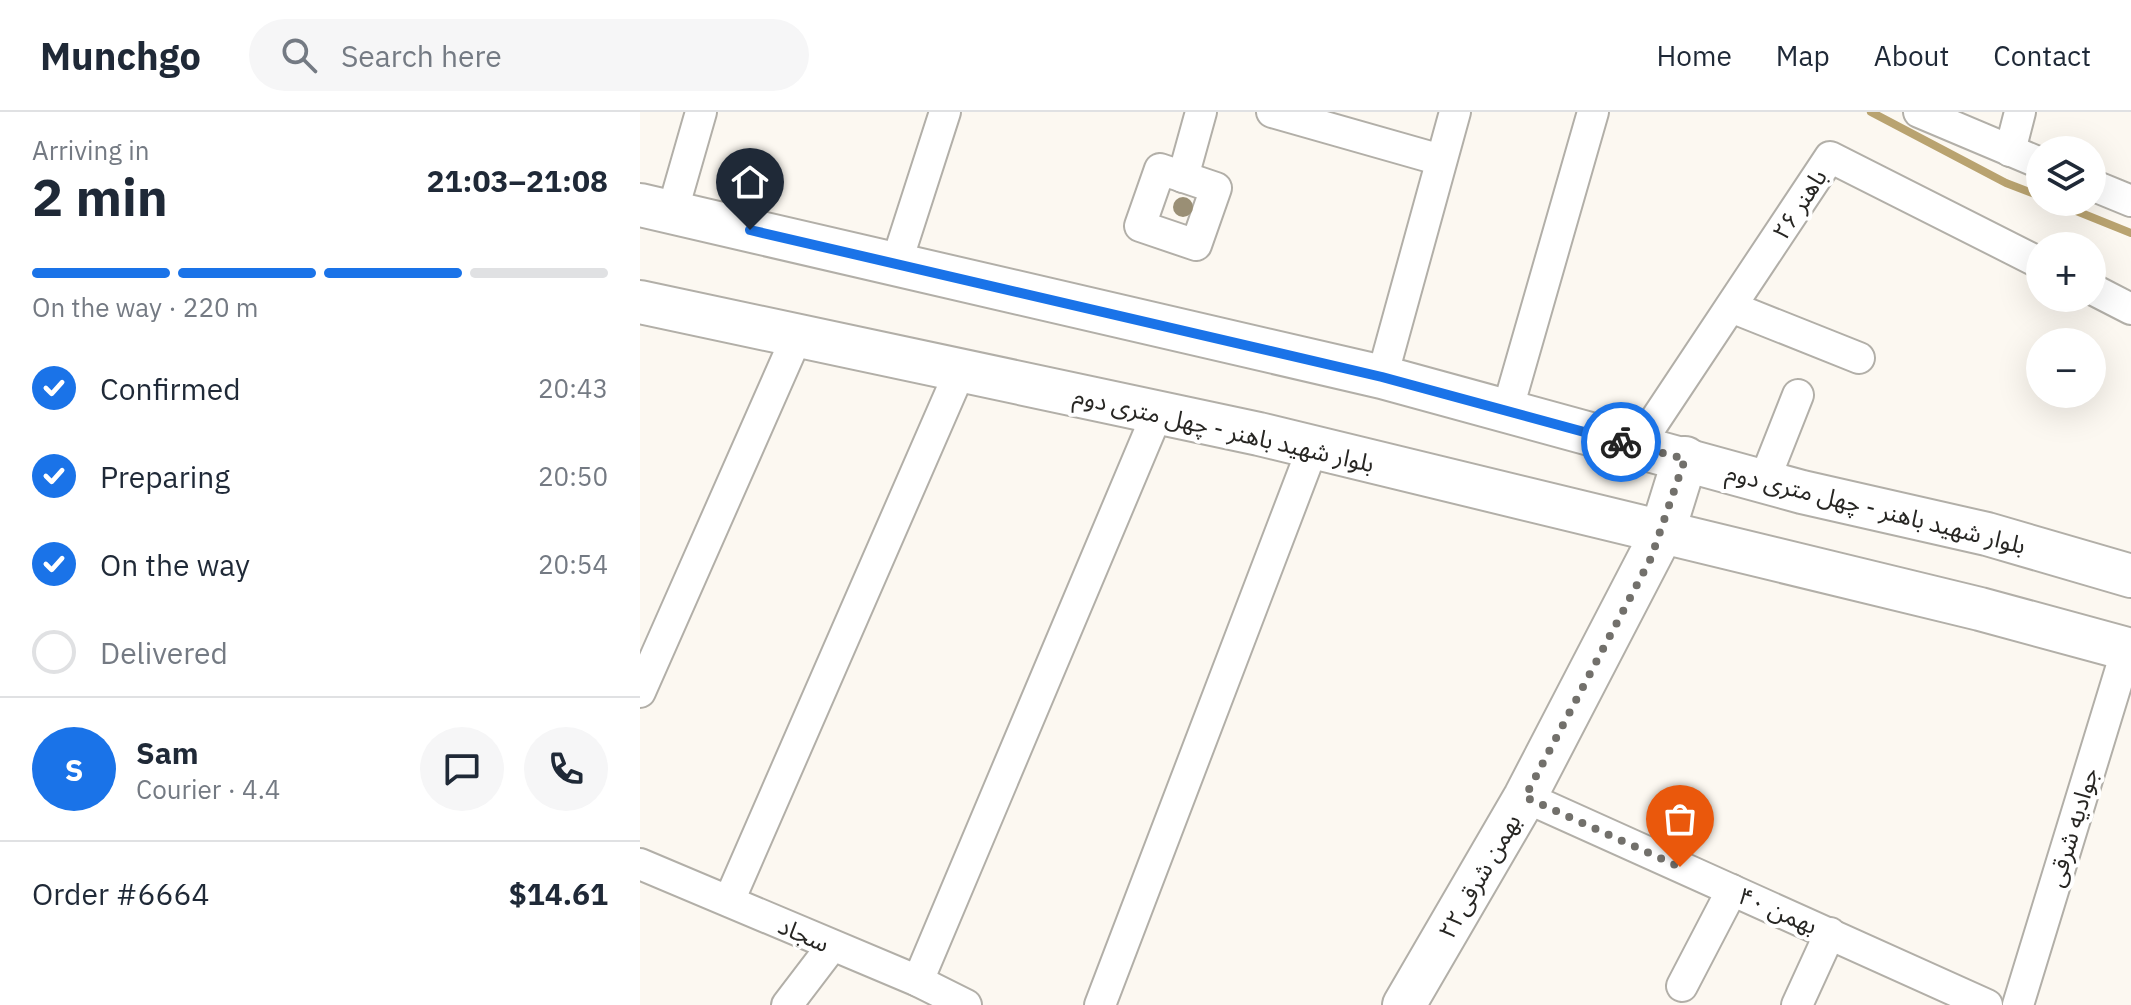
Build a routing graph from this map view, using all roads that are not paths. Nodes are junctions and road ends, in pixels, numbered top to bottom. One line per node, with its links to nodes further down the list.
1 (701, 112): 15 (street)
2 (945, 112): 17 (street)
3 (1201, 112): 12 (street)
4 (1272, 112): 11 (street)
5 (1455, 112): 11 (street)
6 (1593, 112): 27 (street)
7 (1919, 112): 9 (street)
8 (2020, 112): 9 (street)
9 (2010, 151): 10 (street)
10 (2026, 157)
11 (1441, 160): 25 (street)
12 (1183, 177)
13 (2106, 191): 14 (street)
14 (2131, 201)
15 (656, 209): 17 (street, بلوار شهید باهنر - چهل متری دوم)
16 (2026, 256): 20 (street, باهنر ۲۶)
17 (896, 264): 25 (street, بلوار شهید باهنر - چهل متری دوم)
18 (2106, 296): 21 (street)
19 (640, 302): 22 (street, بلوار شهید باهنر - چهل متری دوم)
20 (1731, 307): 23 (street); 29 (street, باهنر ۲۶)
21 (2131, 309)
22 (798, 334): 24 (street, بلوار شهید باهنر - چهل متری دوم); 36 (street)
23 (1859, 358)
24 (961, 369): 28 (street, بلوار شهید باهنر - چهل متری دوم); 40 (street)
25 (1382, 377): 27 (street, بلوار شهید باهنر - چهل متری دوم)
26 (1798, 395): 32 (street)
27 (1508, 408): 29 (street, بلوار شهید باهنر - چهل متری دوم)
28 (1157, 414): 30 (street, بلوار شهید باهنر - چهل متری دوم); 43 (street)
29 (1638, 446): 31 (street, بلوار شهید باهنر - چهل متری دوم)
30 (1313, 447): 33 (street, بلوار شهید باهنر - چهل متری دوم); 47 (street)
31 (1685, 459): 32 (street, بلوار شهید باهنر - چهل متری دوم); 33 (main road)
32 (1764, 481): 34 (street, بلوار شهید باهنر - چهل متری دوم)
33 (1662, 533): 35 (street, بلوار شهید باهنر - چهل متری دوم); 37 (street, ۲۲بهمن شرقی)
34 (2131, 576)
35 (2129, 650): 51 (street, جوادیه شرقی)
36 (640, 692)
37 (1525, 797): 39 (street, بهمن ۴۰); 48 (street, ۲۲بهمن شرقی)
38 (640, 864): 40 (street, سجاد)
39 (1732, 890): 41 (street, بهمن ۴۰); 44 (street)
40 (729, 901): 42 (street, سجاد)
41 (1830, 933): 49 (street); 50 (street, بهمن ۴۰)
42 (832, 946): 43 (street, سجاد); 45 (street)
43 (918, 981): 46 (street, سجاد)
44 (1682, 986)
45 (787, 1005)
46 (966, 1005)
47 (1100, 1005)
48 (1404, 1005)
49 (1797, 1005)
50 (1987, 1005)
51 (2018, 1005)

